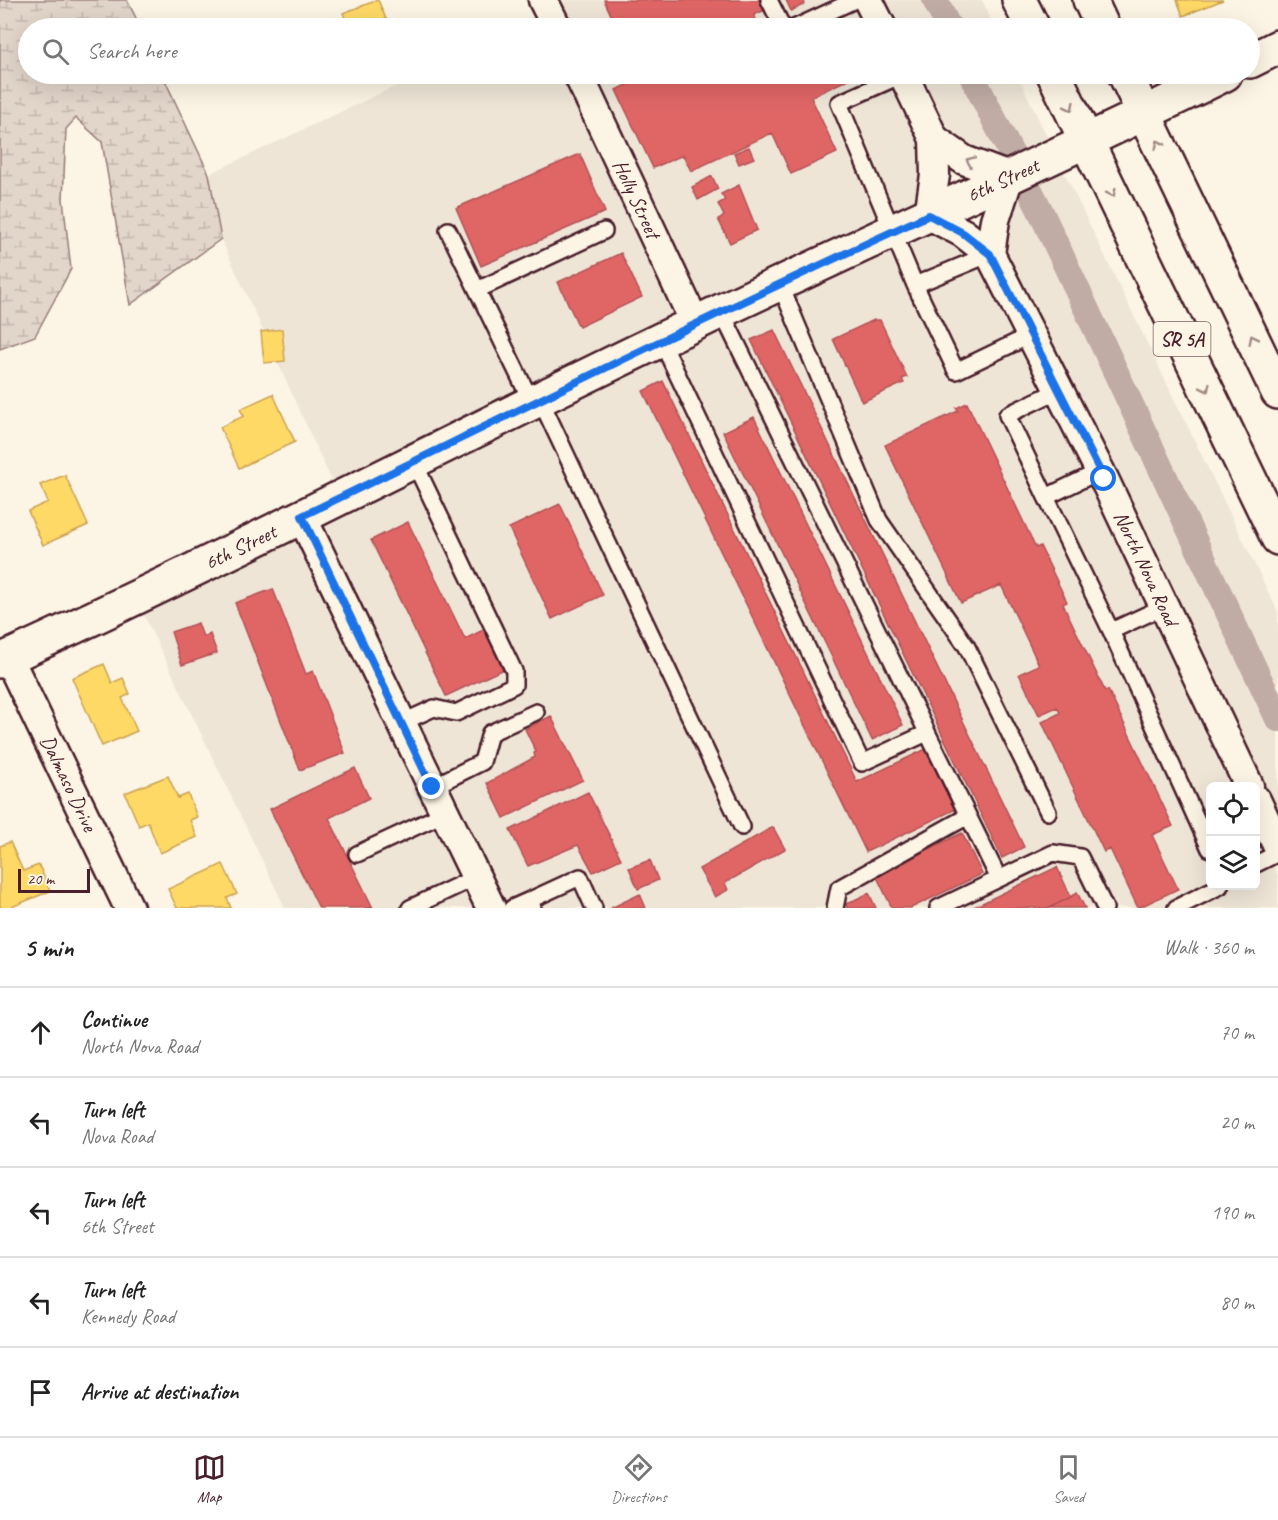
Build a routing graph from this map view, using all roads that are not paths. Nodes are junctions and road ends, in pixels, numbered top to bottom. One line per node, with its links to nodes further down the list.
1 (543, 0): 7 (street)
2 (769, 0): 8 (lane)
3 (855, 0): 9 (lane)
4 (868, 0): 10 (street)
5 (1019, 0): 11 (street)
6 (1090, 0): 12 (street)
7 (552, 18)
8 (778, 18)
9 (816, 18)
10 (877, 18)
11 (1028, 18)
12 (1098, 18)
13 (1278, 47): 14 (street)
14 (1260, 56)
15 (583, 84): 33 (street, Holly Street)
16 (881, 84): 28 (lane)
17 (908, 84): 22 (street)
18 (1059, 84): 23 (street, SR 5A, one-way to 23)
19 (1130, 84): 21 (street, SR 5A)
20 (1205, 84): 21 (street, 6th Street)
21 (1144, 114): 23 (street, 6th Street); 37 (street, SR 5A, one-way to 21)
22 (934, 139): 24 (street, one-way to 22); 25 (street)
23 (1086, 141): 24 (street, 6th Street); 43 (street, SR 5A, one-way to 43)
24 (1009, 177): 25 (street, 6th Street); 29 (street)
25 (929, 215): 28 (street, 6th Street); 29 (street)
26 (448, 230): 32 (lane)
27 (603, 231): 32 (lane)
28 (892, 231): 30 (street, 6th Street); 31 (lane)
29 (990, 254): 31 (lane); 34 (street, North Nova Road)
30 (780, 284): 33 (street, 6th Street); 53 (lane)
31 (915, 285): 34 (lane)
32 (477, 290): 38 (lane)
33 (708, 317): 35 (street, 6th Street); 49 (lane)
34 (1031, 335): 36 (street, North Nova Road)
35 (661, 340): 38 (street, 6th Street); 49 (lane)
36 (1059, 390): 40 (street, North Nova Road); 41 (lane)
37 (1278, 392)
38 (536, 401): 39 (street, 6th Street); 56 (lane)
39 (414, 462): 42 (street, 6th Street); 48 (lane)
40 (1100, 471): 41 (lane); 44 (street, North Nova Road)
41 (1046, 497): 45 (lane)
42 (302, 516): 46 (street, 6th Street); 48 (street)
43 (1278, 538)
44 (1163, 607): 45 (lane); 50 (street, North Nova Road)
45 (1111, 631): 57 (lane)
46 (4, 659): 67 (street, Dalmaso Drive)
47 (536, 712): 51 (lane)
48 (401, 723): 51 (street)
49 (927, 733): 55 (lane)
50 (1247, 782)
51 (432, 787): 54 (street)
52 (1260, 809): 58 (street)
53 (1048, 812)
54 (445, 813): 60 (lane); 62 (street)
55 (968, 816): 63 (lane); 72 (lane)
56 (742, 827)
57 (1206, 840)
58 (1278, 847)
59 (1278, 853): 61 (lane)
60 (357, 854)
61 (1260, 862)
62 (476, 877): 68 (lane); 69 (street)
63 (999, 879): 73 (lane); 74 (lane)
64 (1215, 890): 65 (lane)
65 (1204, 902): 75 (lane)
66 (531, 904): 70 (lane); 71 (lane)
67 (129, 908)
68 (410, 908)
69 (491, 908)
70 (512, 908)
71 (594, 908)
72 (836, 908)
73 (938, 908)
74 (1105, 908)
75 (1176, 908)

